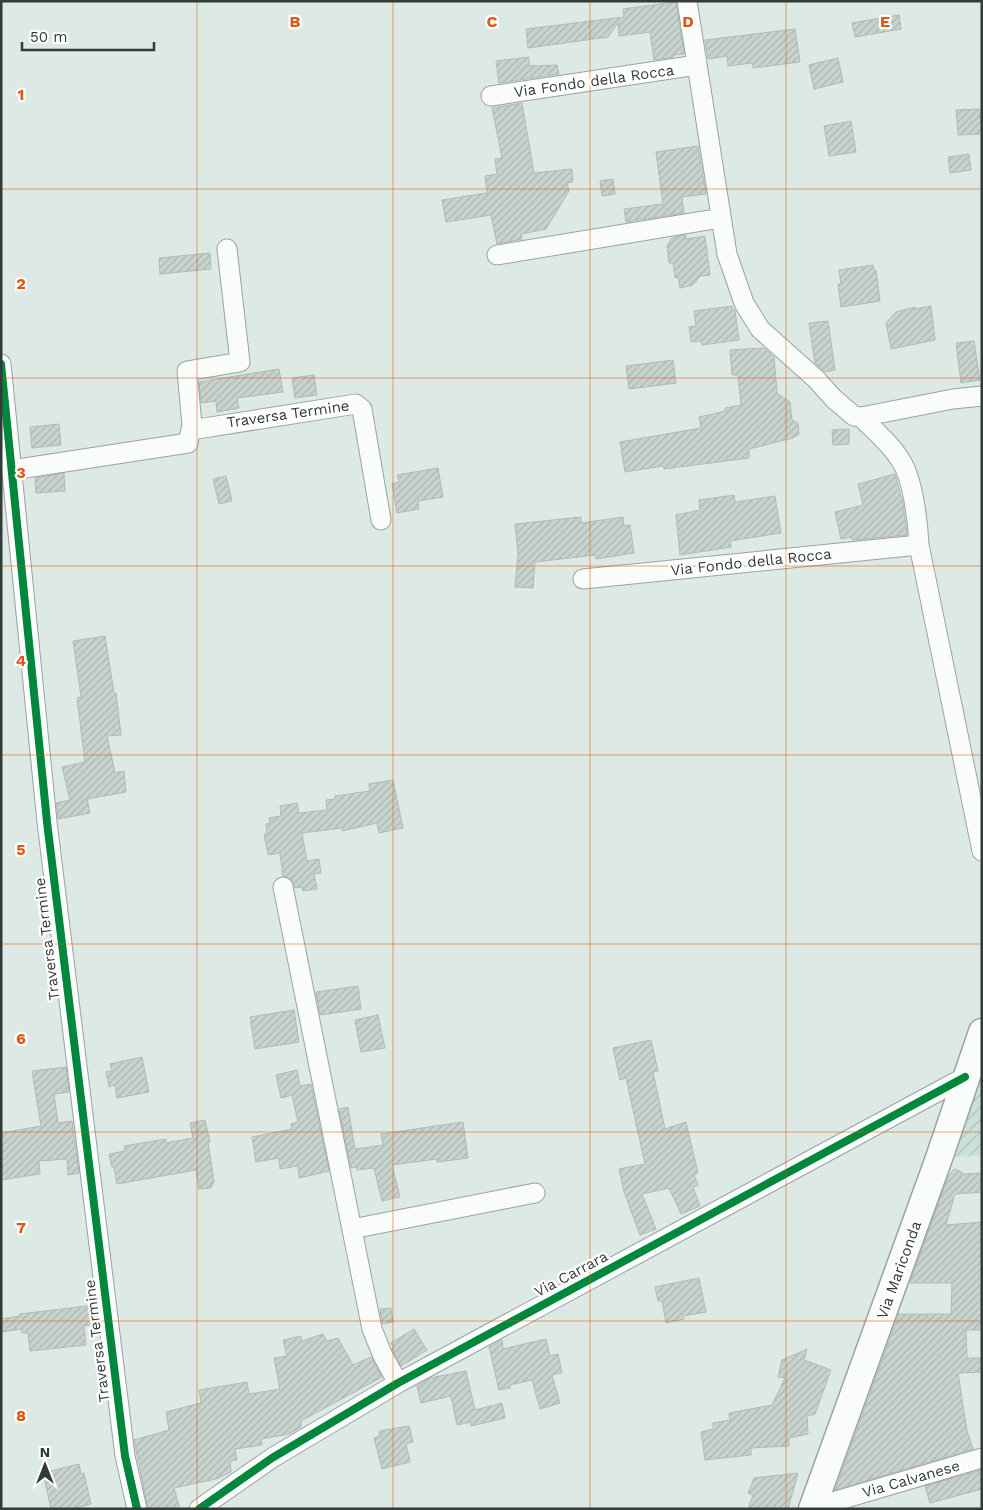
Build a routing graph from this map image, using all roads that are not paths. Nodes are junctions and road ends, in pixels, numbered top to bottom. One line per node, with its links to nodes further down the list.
1 (687, 1): 2 (street)
2 (697, 65): 3 (street, Via Fondo della Rocca); 4 (street)
3 (491, 96)
4 (721, 218): 6 (street); 9 (street)
5 (227, 248): 10 (street)
6 (497, 255)
7 (1, 364): 11 (street, Traversa Termine)
8 (982, 396): 9 (street)
9 (862, 417): 13 (street)
10 (191, 430): 11 (street); 12 (street, Traversa Termine)
11 (12, 470): 24 (street, Traversa Termine)
12 (381, 520)
13 (919, 545): 14 (street, Via Fondo della Rocca); 15 (street)
14 (583, 579)
15 (982, 851)
16 (283, 887): 20 (street)
17 (982, 1032): 18 (street, Via Mariconda)
18 (966, 1078): 21 (street, Via Carrara); 23 (street, Via Mariconda)
19 (535, 1193): 20 (street)
20 (352, 1229): 21 (street)
21 (398, 1383): 25 (street, Via Carrara)
22 (982, 1458): 23 (street, Via Calvanese)
23 (812, 1508)
24 (137, 1509)
25 (199, 1509)

